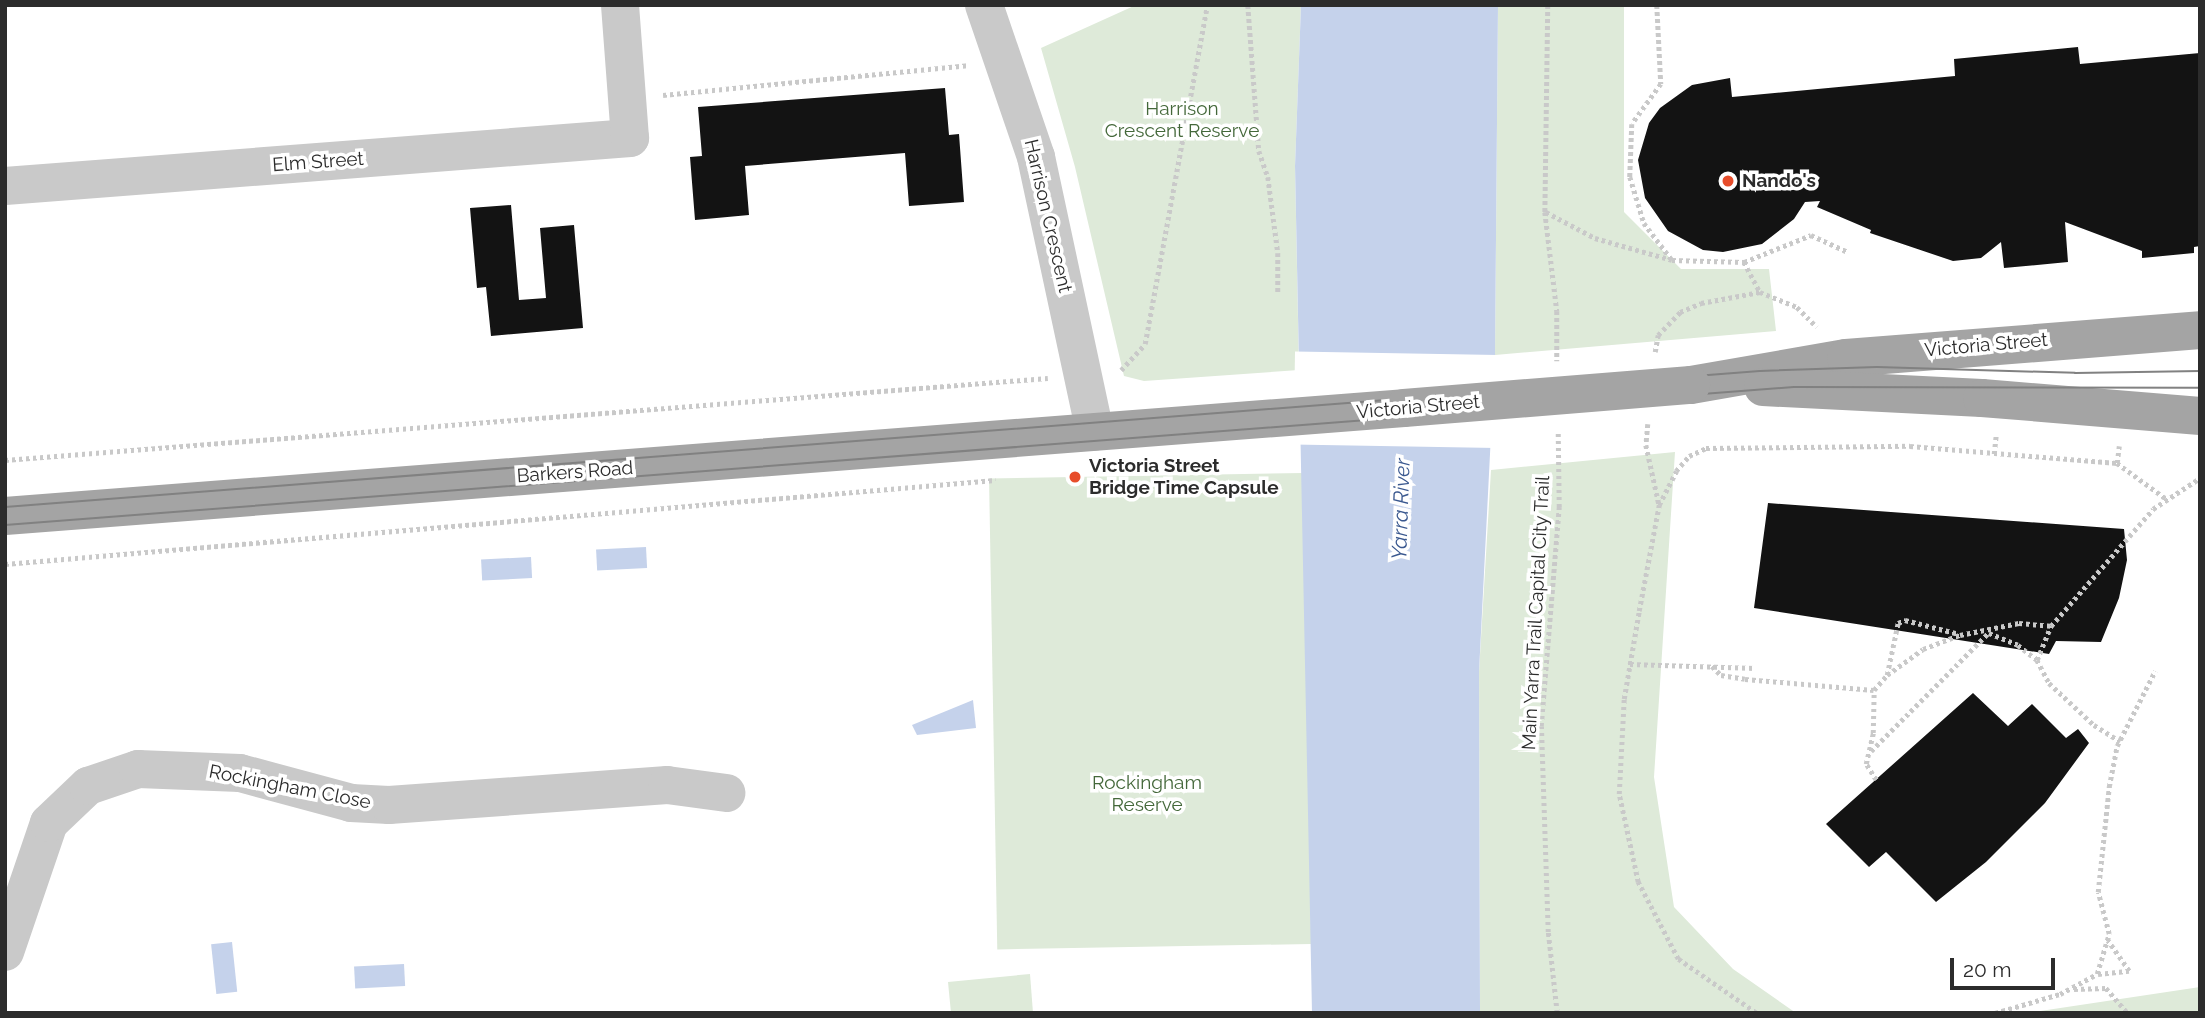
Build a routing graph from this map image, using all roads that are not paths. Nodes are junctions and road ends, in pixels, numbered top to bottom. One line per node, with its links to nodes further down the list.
1 (620, 5): 3 (street, Elm Street)
2 (984, 5): 8 (street, Harrison Crescent)
3 (5, 186)
4 (2200, 330): 5 (main road, Victoria Street)
5 (1691, 385): 6 (main road, Victoria Street); 7 (main road, Victoria Street, bridge)
6 (2200, 416)
7 (1145, 429): 8 (main road, Barkers Road)
8 (1095, 432): 9 (main road, Barkers Road)
9 (5, 516)
10 (726, 793): 11 (street, Rockingham Close)
11 (5, 952)

